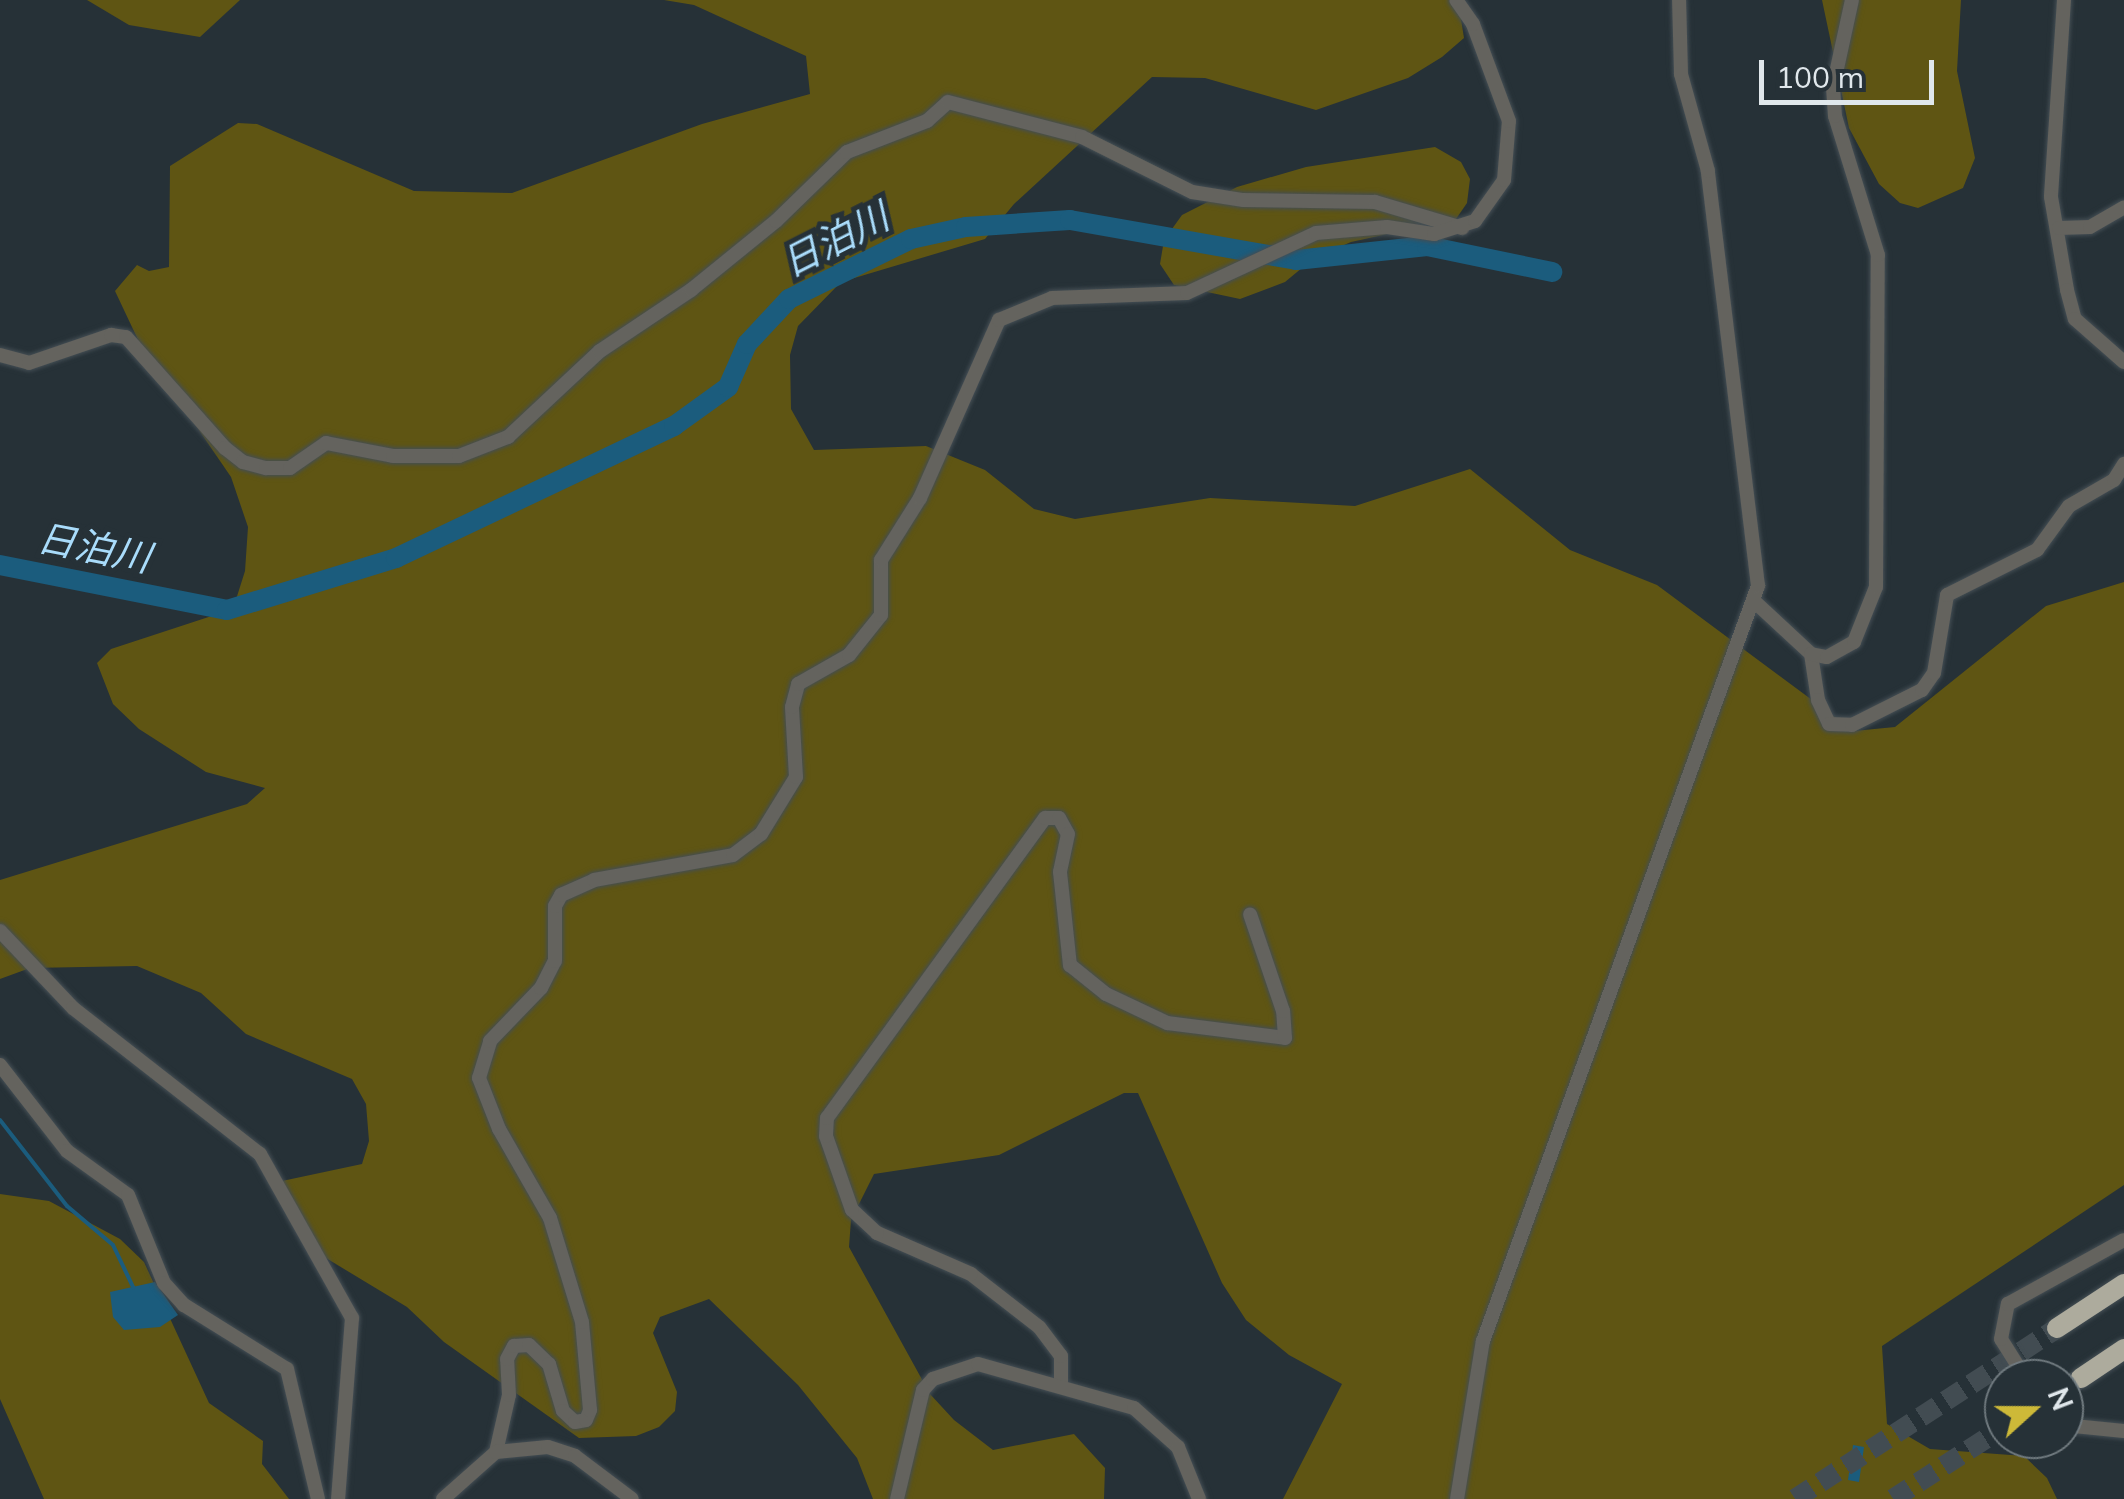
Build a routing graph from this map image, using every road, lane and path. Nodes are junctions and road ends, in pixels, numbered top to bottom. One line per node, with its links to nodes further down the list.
1 (1456, 0): 6 (street)
2 (1678, 0): 11 (street)
3 (1852, 0): 12 (street)
4 (2064, 0): 7 (street)
5 (2124, 207): 7 (street)
6 (1462, 228): 8 (street); 25 (street)
7 (2059, 228): 9 (street)
8 (0, 355)
9 (2124, 362)
10 (2124, 464): 12 (street)
11 (1754, 602): 12 (street); 32 (street)
12 (1812, 654)
13 (1250, 914): 22 (street)
14 (0, 931): 27 (street)
15 (0, 1065): 26 (street)
16 (2124, 1240): 20 (street)
17 (2124, 1284): 18 (highway)
18 (2057, 1328)
19 (2124, 1349): 21 (highway)
20 (2014, 1359)
21 (2084, 1376)
22 (1061, 1382): 30 (street); 31 (street)
23 (2084, 1427): 24 (street)
24 (2124, 1431)
25 (496, 1452): 28 (street); 29 (street)
26 (318, 1499)
27 (338, 1499)
28 (444, 1499)
29 (632, 1499)
30 (897, 1499)
31 (1199, 1499)
32 (1457, 1499)

